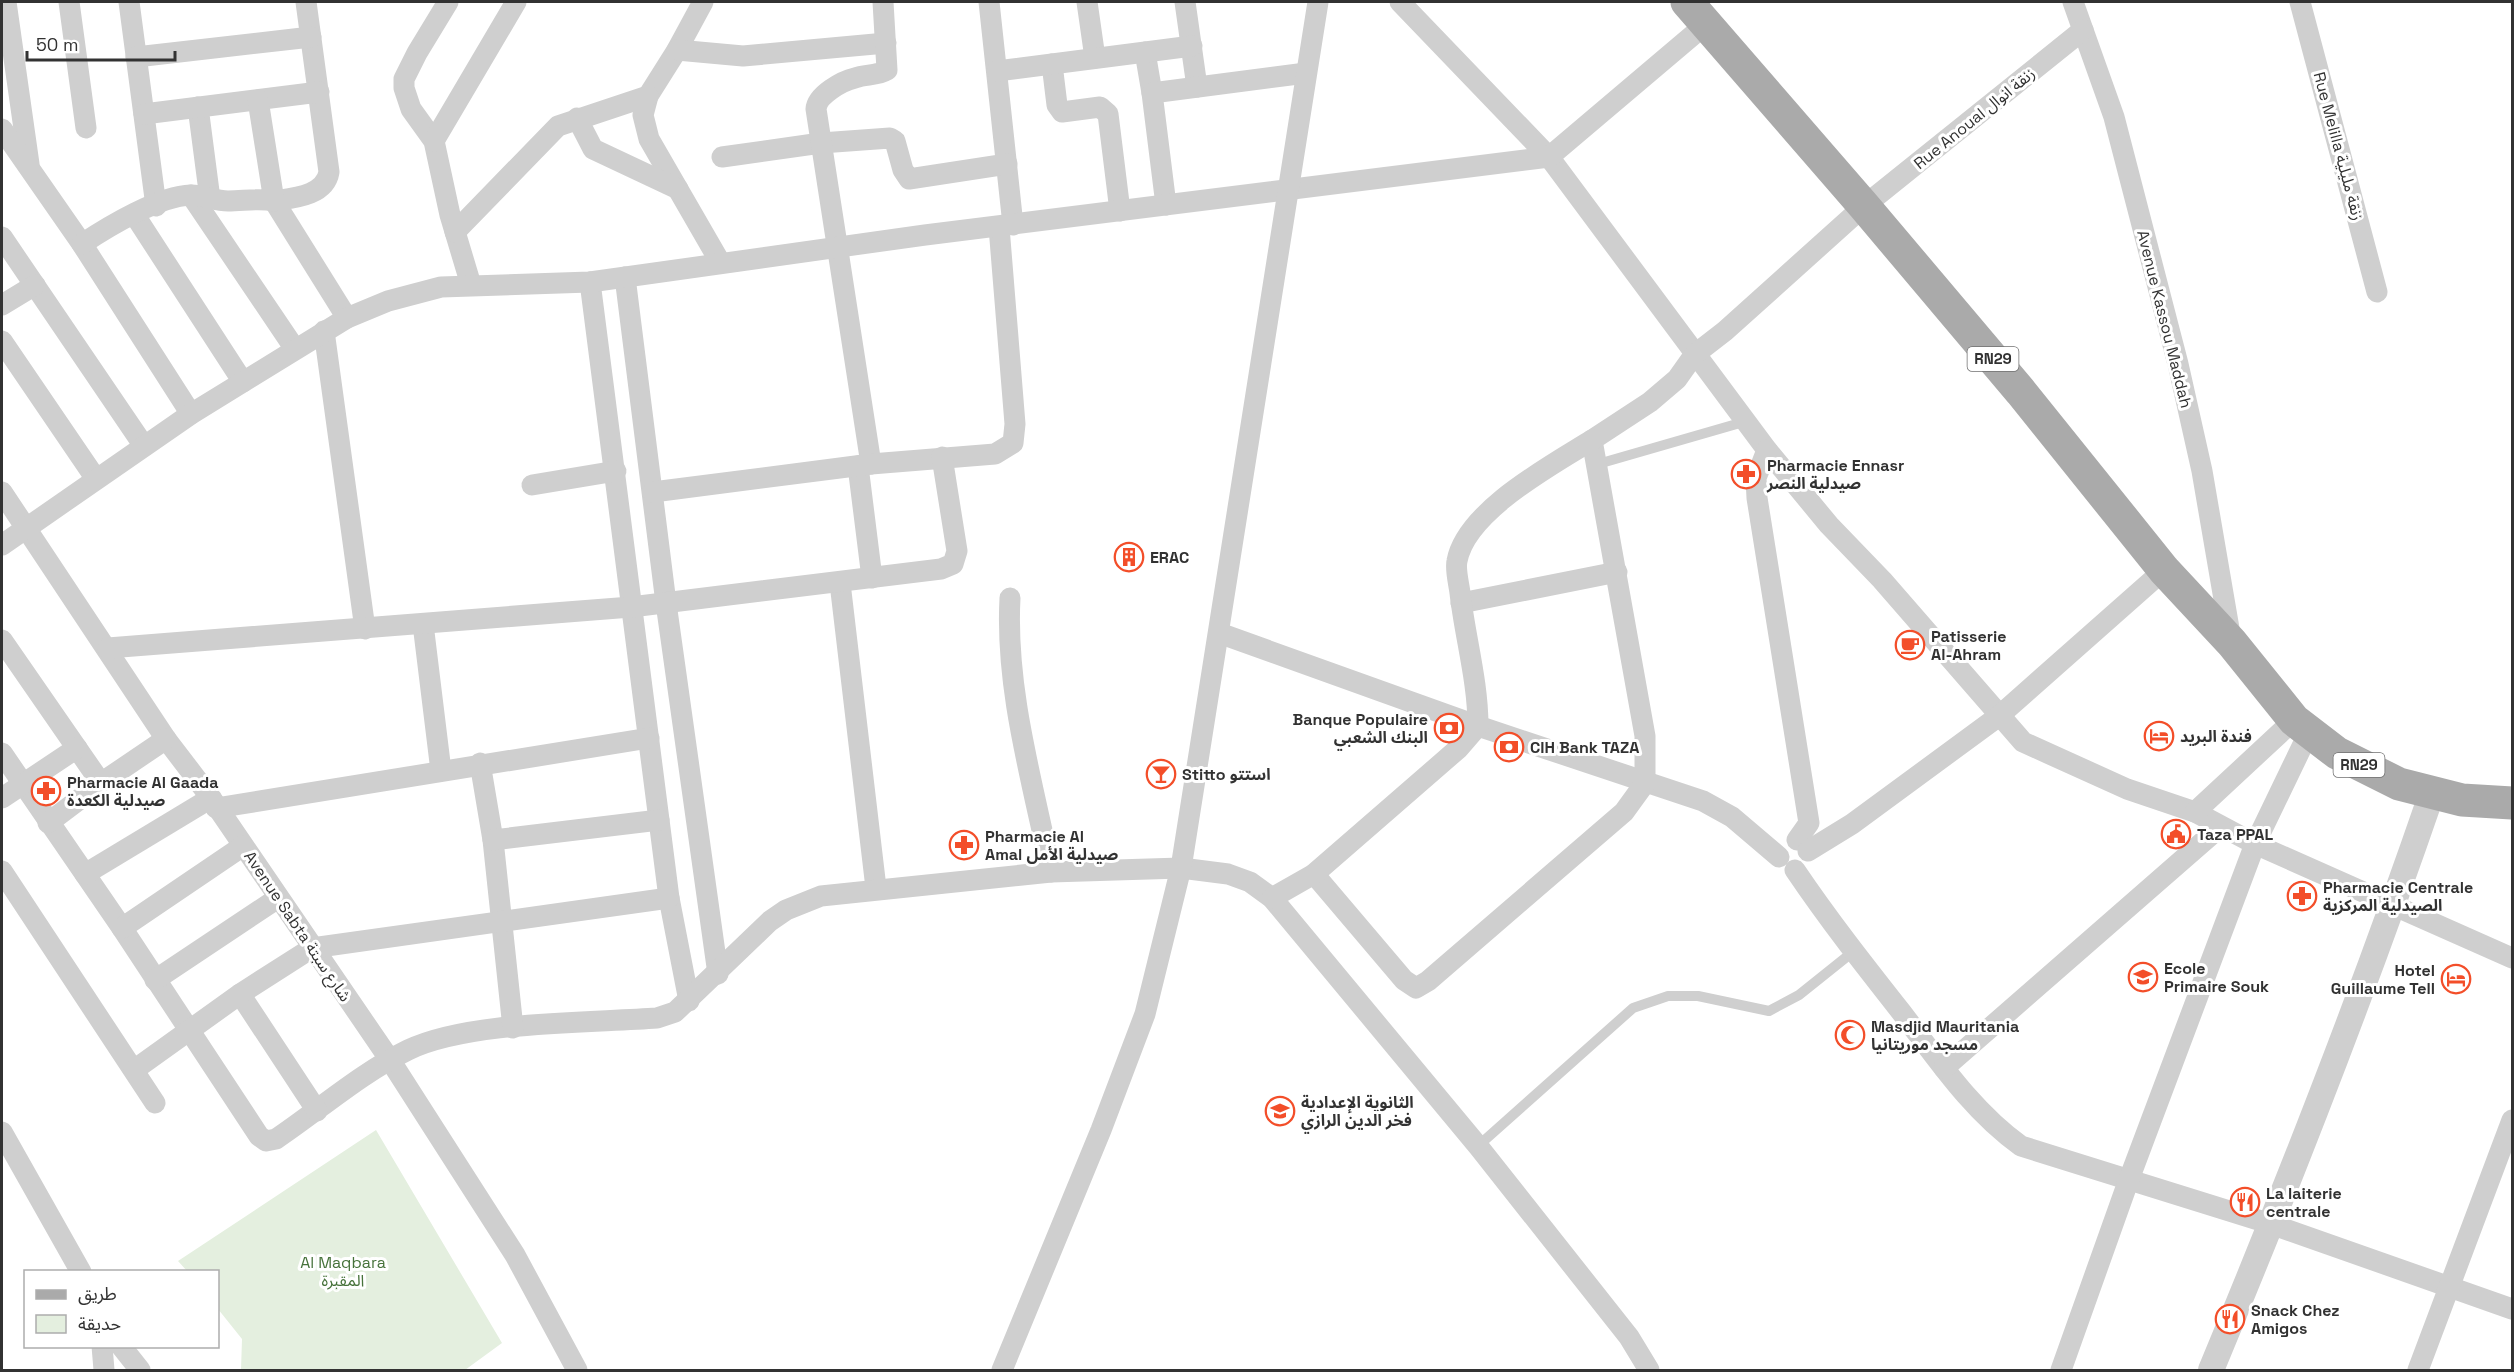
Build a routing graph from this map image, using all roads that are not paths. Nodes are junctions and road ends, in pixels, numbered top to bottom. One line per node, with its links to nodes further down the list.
1 (6, 2): 43 (street)
2 (69, 2): 36 (street)
3 (129, 2): 23 (street)
4 (306, 2): 18 (street)
5 (448, 2): 38 (street)
6 (516, 2): 38 (street)
7 (703, 2): 21 (street)
8 (883, 2): 19 (street)
9 (989, 2): 26 (street)
10 (1087, 2): 24 (street)
11 (1185, 2): 20 (street)
12 (1318, 2): 27 (street)
13 (1400, 2): 41 (street)
14 (2073, 2): 17 (street, Avenue Kassou Maddah)
15 (2300, 2): 63 (street, Rue Melilla زنقة مليلية)
16 (1696, 13): 41 (street); 50 (main road, RN29)
17 (2083, 30): 50 (street, Rue Anoual زنقة انوال); 98 (street, Avenue Kassou Maddah)
18 (311, 37): 23 (street); 29 (street)
19 (886, 43): 21 (street); 39 (street)
20 (1192, 46): 22 (street); 28 (street)
21 (677, 50): 31 (street)
22 (1145, 52): 24 (street); 30 (street)
23 (136, 57): 34 (street)
24 (1095, 58): 25 (street)
25 (1052, 64): 26 (street); 51 (street)
26 (996, 71): 42 (street)
27 (1306, 73): 28 (street); 45 (street)
28 (1197, 87): 30 (street)
29 (319, 92): 32 (street); 47 (street)
30 (1152, 93): 48 (street)
31 (648, 96): 35 (street); 44 (street)
32 (258, 100): 33 (street); 47 (street)
33 (198, 107): 34 (street); 46 (street)
34 (144, 114): 49 (street)
35 (577, 118): 44 (street); 54 (street)
36 (86, 128)
37 (2, 129): 43 (street)
38 (434, 141): 54 (street)
39 (821, 143): 40 (street); 42 (street); 57 (street)
40 (722, 157)
41 (1549, 157): 45 (street); 69 (street)
42 (1007, 164): 53 (street)
43 (30, 170): 56 (street)
44 (678, 189): 58 (street)
45 (1287, 190): 48 (street); 96 (street)
46 (201, 197): 47 (street); 49 (street); 68 (street)
47 (274, 201): 65 (street)
48 (1166, 205): 51 (street)
49 (156, 206): 52 (street)
50 (1864, 206): 69 (street, Rue Anoual زنقة انوال); 86 (main road, RN29)
51 (1120, 211): 53 (street)
52 (134, 214): 56 (street); 70 (street)
53 (1006, 226): 57 (street); 76 (street)
54 (455, 232): 62 (street)
55 (2, 237): 61 (street)
56 (82, 244): 71 (street)
57 (838, 247): 58 (street); 78 (street)
58 (720, 262): 59 (street)
59 (625, 277): 60 (street); 83 (street)
60 (590, 282): 62 (street); 79 (street)
61 (34, 285): 64 (street); 74 (street)
62 (471, 285): 65 (street)
63 (2377, 292)
64 (2, 304)
65 (347, 318): 66 (street)
66 (324, 331): 68 (street); 95 (street)
67 (2, 341): 80 (street)
68 (295, 349): 70 (street)
69 (1694, 355): 72 (street); 73 (street, Rue Anoual زنقة انوال)
70 (243, 382): 71 (street)
71 (191, 414): 74 (street)
72 (1748, 421): 75 (street); 77 (lane)
73 (1592, 440): 77 (street); 92 (street, Rue Anoual زنقة انوال)
74 (144, 446): 80 (street)
75 (1767, 450): 100 (street); 123 (street)
76 (942, 458): 78 (street); 88 (street)
77 (1598, 464): 87 (street)
78 (865, 465): 83 (street); 88 (street)
79 (615, 471): 81 (street); 93 (street)
80 (96, 479): 84 (street)
81 (532, 485)
82 (2, 492): 84 (street, Avenue Sabta شارع سبتة)
83 (653, 492): 91 (street)
84 (26, 527): 85 (street); 99 (street, Avenue Sabta شارع سبتة)
85 (2, 545)
86 (2164, 570): 98 (main road, RN29); 100 (street)
87 (1617, 572): 92 (street); 110 (street)
88 (872, 578): 89 (street)
89 (840, 584): 91 (street); 130 (street)
90 (1010, 598): 127 (street)
91 (666, 603): 93 (street); 140 (street)
92 (1461, 603): 101 (street, Rue Anoual زنقة انوال)
93 (631, 607): 94 (street); 103 (street)
94 (423, 624): 95 (street); 108 (street)
95 (365, 628): 99 (street)
96 (1219, 633): 101 (street); 125 (street)
97 (2, 640): 105 (street)
98 (2232, 643): 102 (main road, RN29)
99 (108, 648): 104 (street, Avenue Sabta شارع سبتة)
100 (1999, 717): 116 (street); 123 (street)
101 (1478, 726): 110 (street); 129 (street)
102 (2302, 726): 112 (main road, RN29); 116 (street); 121 (street)
103 (649, 738): 107 (street); 117 (street)
104 (166, 739): 109 (street); 114 (street, Avenue Sabta شارع سبتة)
105 (77, 748): 109 (street); 111 (street)
106 (2, 753): 111 (street)
107 (480, 763): 108 (street); 120 (street)
108 (441, 771): 114 (street)
109 (101, 783): 118 (street)
110 (1645, 783): 124 (street); 129 (street)
111 (23, 784): 113 (street); 118 (street)
112 (2432, 793): 115 (main road, RN29); 134 (street)
113 (2, 798)
114 (214, 803): 122 (street, Avenue Sabta شارع سبتة); 128 (street)
115 (2512, 804)
116 (2194, 812): 119 (street)
117 (660, 820): 120 (street); 132 (street)
118 (48, 823): 128 (street)
119 (2220, 827): 121 (street); 147 (street)
120 (493, 840): 135 (street)
121 (2255, 844): 134 (street); 154 (street)
122 (243, 846): 131 (street, Avenue Sabta شارع سبتة); 136 (street)
123 (1802, 846): 124 (street)
124 (1787, 863): 138 (street)
125 (1181, 868): 127 (street); 133 (street); 164 (street)
126 (2, 871): 148 (street)
127 (1052, 872): 130 (street)
128 (85, 874): 136 (street)
129 (1314, 874): 133 (street)
130 (876, 888): 140 (street)
131 (278, 898): 137 (street, Avenue Sabta شارع سبتة); 141 (street)
132 (669, 898): 135 (street); 143 (street)
133 (1272, 898): 153 (street)
134 (2394, 903): 139 (street); 155 (street)
135 (501, 921): 137 (street); 144 (street)
136 (122, 928): 141 (street)
137 (312, 948): 142 (street); 146 (street, Avenue Sabta شارع سبتة)
138 (1854, 951): 147 (street); 153 (lane)
139 (2512, 958)
140 (718, 974): 143 (street)
141 (155, 980): 145 (street)
142 (240, 994): 145 (street); 150 (street)
143 (689, 1001): 144 (street)
144 (513, 1028): 146 (street)
145 (189, 1030): 148 (street); 150 (street)
146 (390, 1060): 150 (street); 163 (street, Avenue Sabta شارع سبتة)
147 (1944, 1068): 154 (street)
148 (134, 1070): 149 (street)
149 (155, 1103)
150 (317, 1111)
151 (2512, 1120): 157 (street)
152 (2, 1132): 156 (street)
153 (1478, 1146): 165 (street)
154 (2128, 1182): 155 (street); 166 (street)
155 (2271, 1224): 157 (street); 167 (street)
156 (80, 1270)
157 (2448, 1287): 158 (street); 168 (street)
158 (2512, 1309)
159 (102, 1348): 161 (street)
160 (122, 1348): 162 (street)
161 (104, 1371)
162 (140, 1371)
163 (577, 1371)
164 (1002, 1371)
165 (1649, 1371)
166 (2061, 1371)
167 (2211, 1371)
168 (2418, 1371)

